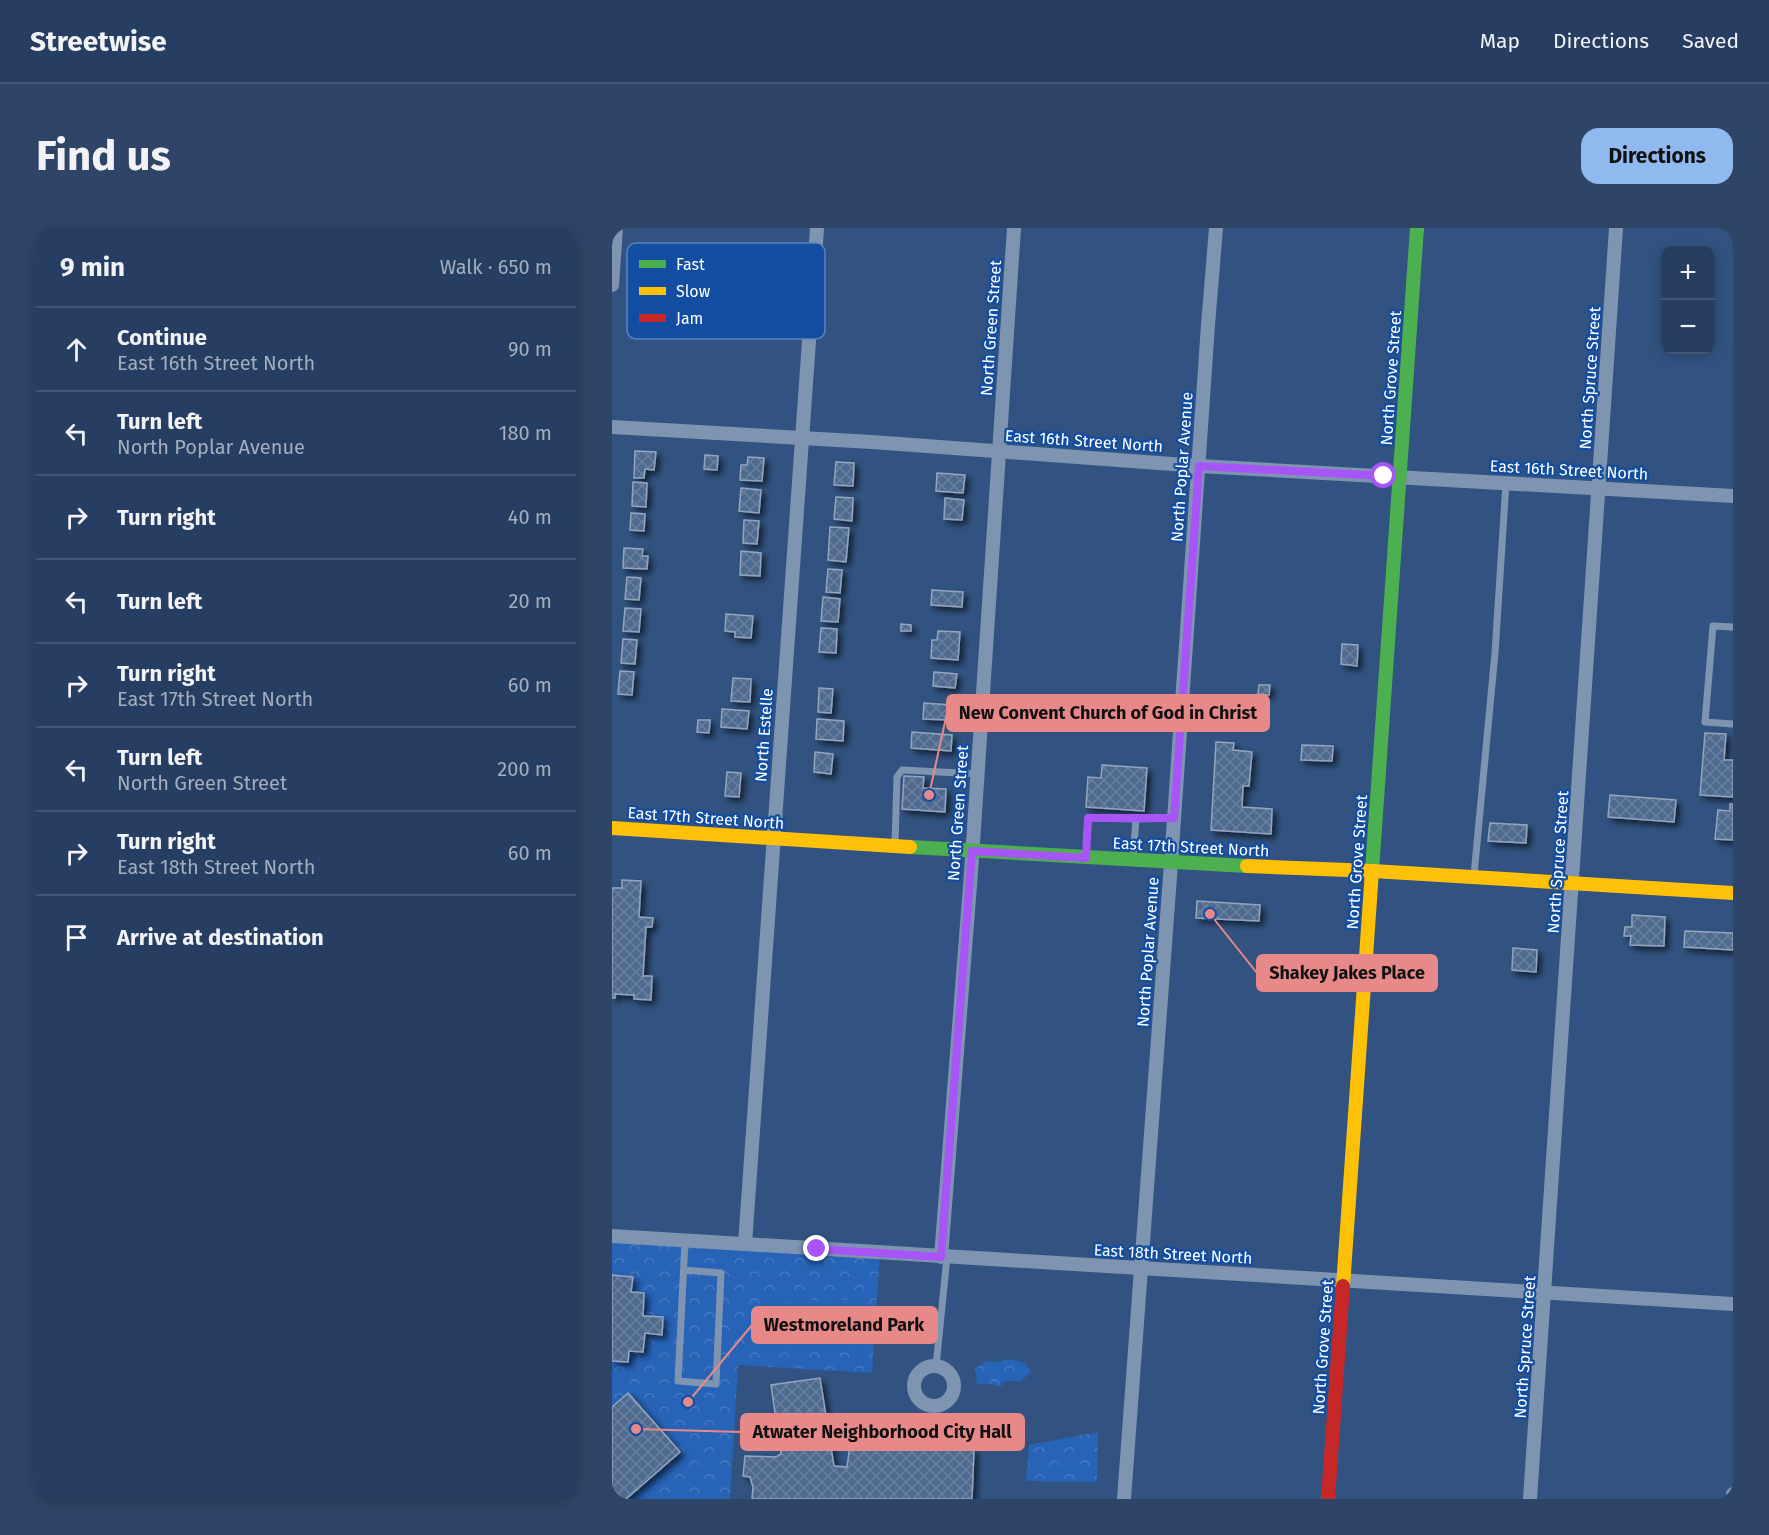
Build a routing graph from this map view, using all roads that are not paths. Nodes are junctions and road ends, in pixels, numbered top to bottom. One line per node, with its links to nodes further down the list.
1 (616, 228): 8 (street)
2 (817, 228): 7 (street, North Estelle)
3 (1014, 228): 12 (street, North Green Street)
4 (1216, 228): 13 (street, North Poplar Avenue)
5 (1417, 228): 14 (street, North Grove Street)
6 (1616, 228): 16 (street, North Spruce Street)
7 (816, 243)
8 (612, 285)
9 (810, 339): 11 (street, North Estelle)
10 (612, 427): 11 (street, East 16th Street North)
11 (803, 438): 12 (street, East 16th Street North); 24 (street, North Estelle)
12 (999, 452): 13 (street, East 16th Street North); 20 (street, North Green Street)
13 (1199, 466): 14 (street, East 16th Street North); 21 (street, North Poplar Avenue)
14 (1401, 477): 15 (street, East 16th Street North); 30 (street, North Grove Street)
15 (1506, 483): 16 (street, East 16th Street North); 31 (lane)
16 (1599, 488): 17 (street, East 16th Street North); 32 (street, North Spruce Street)
17 (1733, 495)
18 (1733, 627): 19 (lane)
19 (1733, 724)
20 (978, 774): 25 (lane); 26 (street, North Green Street)
21 (1174, 818): 22 (lane); 29 (street, North Poplar Avenue)
22 (1136, 819): 27 (lane); 28 (lane)
23 (612, 828): 24 (street, East 17th Street North)
24 (773, 838): 25 (street, East 17th Street North); 36 (street, North Estelle)
25 (894, 846): 26 (street, East 17th Street North)
26 (972, 851): 27 (street, East 17th Street North); 37 (street, North Green Street)
27 (1086, 858): 28 (street, East 17th Street North)
28 (1133, 861): 29 (street, East 17th Street North)
29 (1172, 863): 30 (street, East 17th Street North); 38 (street, North Poplar Avenue)
30 (1373, 871): 31 (street, East 17th Street North); 40 (street, North Grove Street)
31 (1474, 878): 32 (street, East 17th Street North)
32 (1573, 885): 33 (street, East 17th Street North); 41 (street, North Spruce Street)
33 (1733, 893)
34 (612, 1236): 35 (street, East 18th Street North)
35 (685, 1241): 36 (street, East 18th Street North); 39 (lane)
36 (745, 1244): 37 (street, East 18th Street North)
37 (944, 1257): 38 (street, East 18th Street North); 43 (lane)
38 (1141, 1268): 40 (street, East 18th Street North); 45 (street, North Poplar Avenue)
39 (684, 1270): 39 (lane)
40 (1344, 1281): 41 (street, East 18th Street North); 46 (street, North Grove Street)
41 (1545, 1293): 42 (street, East 18th Street North); 47 (street, North Spruce Street)
42 (1733, 1304)
43 (936, 1366)
44 (1733, 1494): 48 (street)
45 (1124, 1499)
46 (1328, 1499)
47 (1530, 1499)
48 (1733, 1499)

